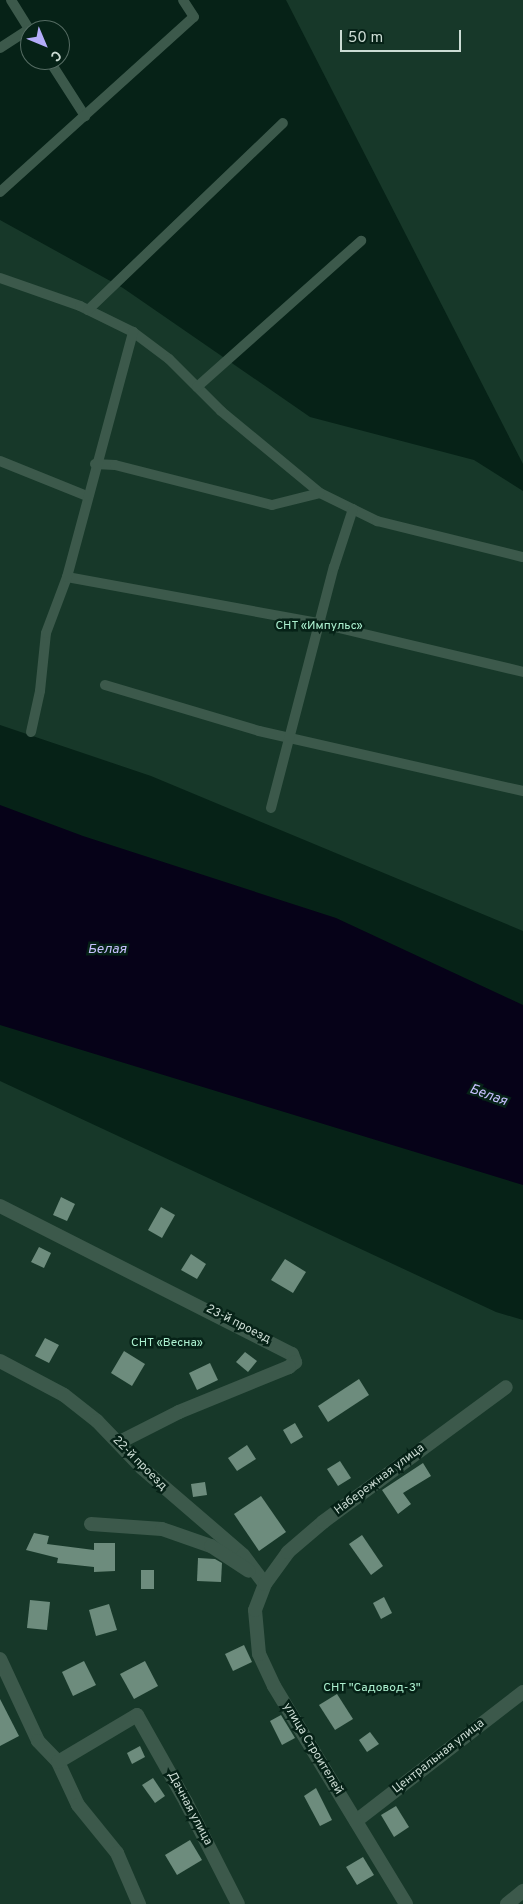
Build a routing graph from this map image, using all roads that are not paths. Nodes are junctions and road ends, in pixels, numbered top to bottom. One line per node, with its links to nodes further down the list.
1 (11, 0): 3 (lane)
2 (183, 0): 7 (lane)
3 (24, 20)
4 (20, 35): 5 (lane)
5 (0, 48)
6 (55, 70): 7 (lane)
7 (85, 116): 9 (lane)
8 (283, 122): 12 (lane)
9 (0, 192)
10 (361, 241): 14 (lane)
11 (0, 278): 12 (lane)
12 (88, 310): 13 (lane)
13 (133, 332): 14 (lane); 16 (lane)
14 (197, 387): 17 (lane)
15 (0, 461): 18 (lane)
16 (95, 464): 17 (lane); 18 (lane)
17 (320, 493): 19 (lane)
18 (87, 496): 21 (lane)
19 (353, 509): 20 (lane); 22 (lane)
20 (523, 556)
21 (67, 577): 22 (lane); 25 (lane)
22 (318, 623): 23 (lane); 26 (lane)
23 (523, 672)
24 (105, 685): 26 (lane)
25 (31, 732)
26 (290, 737): 27 (lane); 28 (lane)
27 (523, 791)
28 (271, 808)
29 (0, 1206): 32 (street, 23-й проезд)
30 (0, 1361): 32 (street, 22-й проезд)
31 (506, 1387): 34 (street, Набережная улица)
32 (118, 1443): 34 (street, 22-й проезд)
33 (91, 1524): 34 (street)
34 (265, 1584): 38 (street, улица Строителей)
35 (0, 1659): 37 (street)
36 (523, 1692): 38 (street, Центральная улица)
37 (58, 1762): 40 (street); 41 (street, Дачная улица)
38 (356, 1821): 42 (street, улица Строителей)
39 (523, 1891): 43 (street)
40 (139, 1904)
41 (238, 1904)
42 (406, 1904)
43 (507, 1904)

